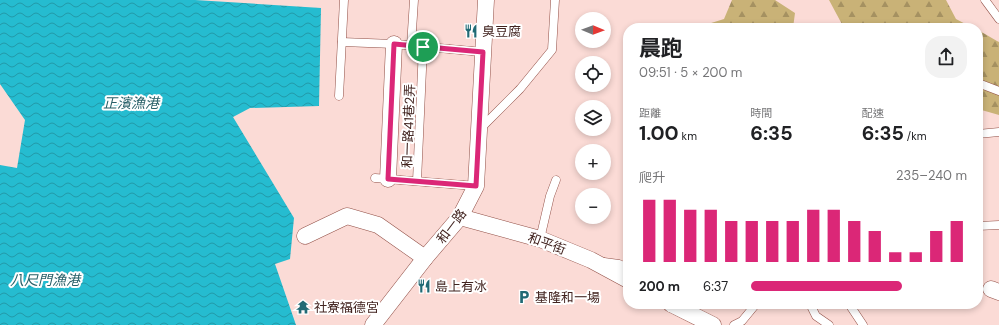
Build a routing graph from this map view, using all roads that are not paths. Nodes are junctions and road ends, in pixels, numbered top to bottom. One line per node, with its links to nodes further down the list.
1 (344, 0): 7 (lane)
2 (414, 0): 9 (lane)
3 (486, 0): 11 (street, 和一路)
4 (555, 0): 15 (lane)
5 (985, 0): 6 (lane)
6 (999, 19)
7 (342, 42): 8 (lane); 14 (lane)
8 (394, 44): 9 (lane); 18 (street)
9 (411, 46): 10 (lane)
10 (423, 47): 11 (lane); 20 (lane, 和一路41巷2弄)
11 (483, 52): 15 (street, 和一路)
12 (983, 85): 13 (lane)
13 (999, 91)
14 (339, 96)
15 (479, 130): 21 (street, 和一路)
16 (999, 132): 17 (lane)
17 (983, 134)
18 (382, 179): 20 (lane)
19 (556, 180): 26 (lane)
20 (417, 181): 21 (lane)
21 (476, 186): 22 (street, 和一路)
22 (460, 217): 26 (street, 和平街); 27 (street, 和一路)
23 (999, 225): 24 (lane)
24 (983, 226)
25 (305, 236): 27 (street)
26 (540, 238): 28 (street, 和平街)
27 (425, 258): 35 (street, 和一路)
28 (592, 260): 29 (lane); 30 (street, 和平街)
29 (623, 266)
30 (623, 277)
31 (681, 309): 36 (street)
32 (752, 309): 37 (lane)
33 (812, 309): 38 (lane)
34 (852, 309): 39 (lane)
35 (373, 325)
36 (713, 325)
37 (734, 325)
38 (829, 325)
39 (863, 325)

